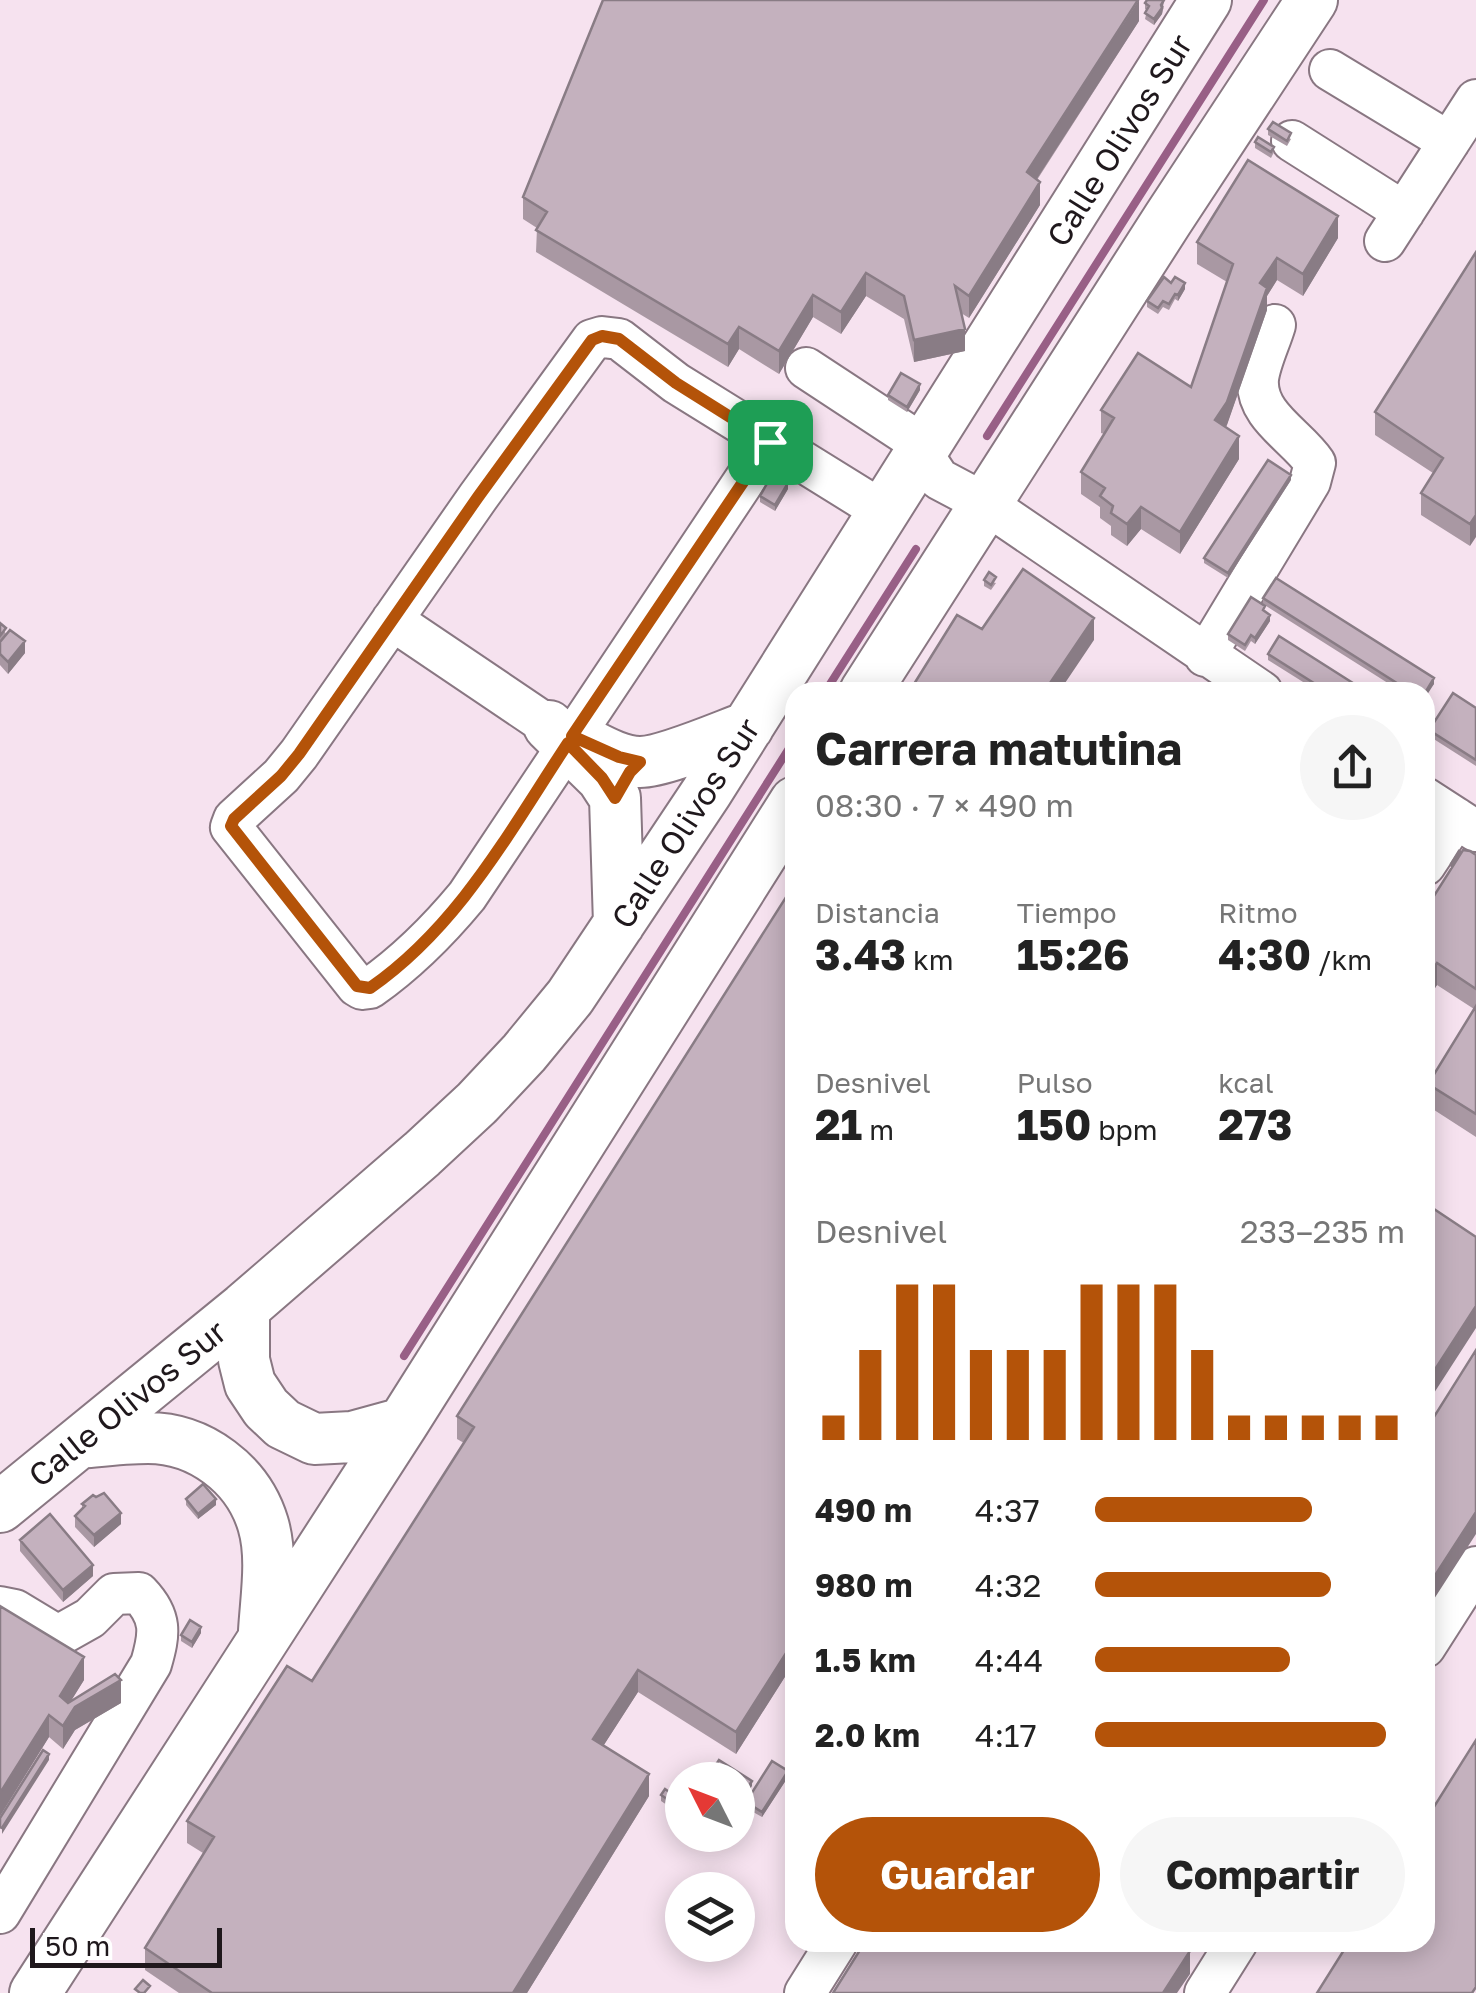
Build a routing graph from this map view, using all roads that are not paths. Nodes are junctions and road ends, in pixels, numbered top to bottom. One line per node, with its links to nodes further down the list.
1 (1312, 0): 11 (main road)
2 (1185, 12): 10 (main road, Calle Olivos Sur)
3 (1330, 70): 6 (lane)
4 (1476, 100): 6 (lane)
5 (1292, 142): 6 (lane)
6 (1449, 142)
7 (1275, 325): 14 (lane)
8 (806, 368): 10 (lane)
9 (770, 442): 12 (lane); 13 (lane); 18 (lane)
10 (920, 452): 11 (lane); 12 (main road, Calle Olivos Sur)
11 (986, 504): 14 (lane); 15 (main road)
12 (884, 512): 17 (main road, Calle Olivos Sur)
13 (392, 620): 18 (lane); 18 (lane)
14 (1205, 656): 16 (lane)
15 (871, 682)
16 (1246, 682)
17 (748, 727): 19 (main road); 23 (main road, Calle Olivos Sur)
18 (563, 735): 19 (main road)
19 (628, 780): 23 (main road)
20 (1452, 816): 22 (lane)
21 (785, 818): 25 (main road)
22 (1435, 847)
23 (619, 924): 24 (main road, Calle Olivos Sur)
24 (244, 1308): 25 (main road); 26 (main road, Calle Olivos Sur)
25 (403, 1423): 31 (main road)
26 (79, 1443): 27 (main road, Calle Olivos Sur); 31 (main road)
27 (0, 1508)
28 (1476, 1567): 30 (lane)
29 (0, 1608): 32 (lane)
30 (1435, 1632)
31 (264, 1636): 35 (main road)
32 (0, 1913)
33 (831, 1952): 36 (lane)
34 (1231, 1952): 37 (lane)
35 (35, 1993)
36 (805, 1993)
37 (1205, 1993)

